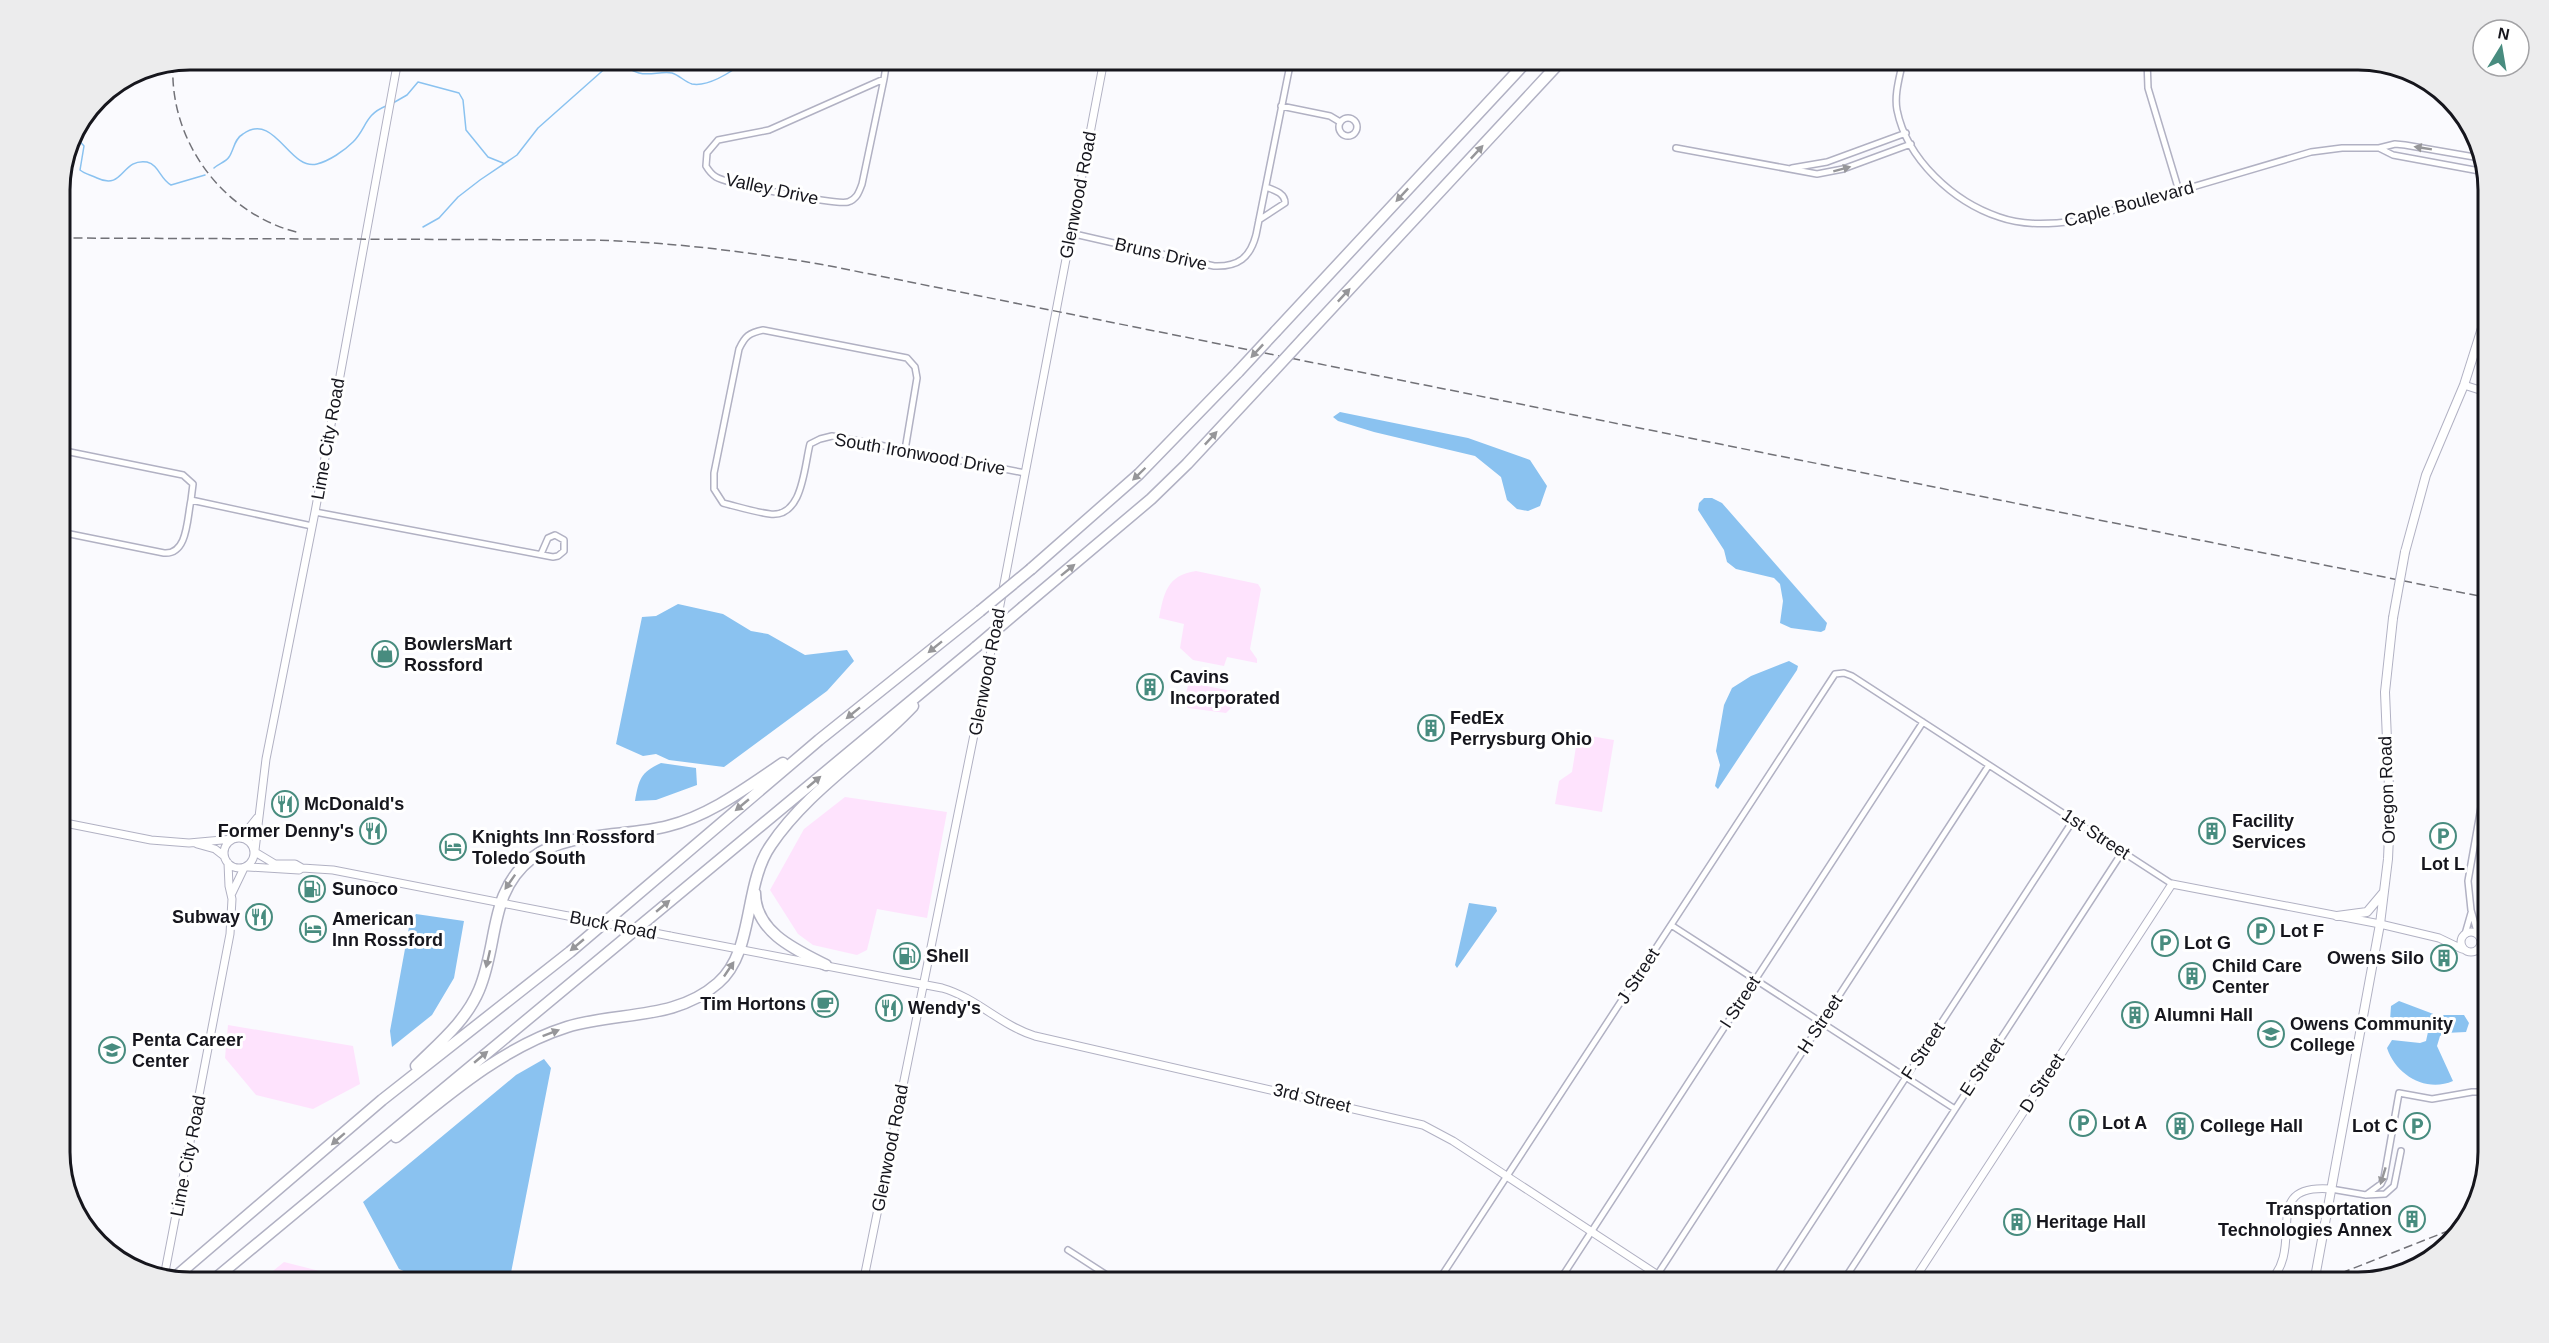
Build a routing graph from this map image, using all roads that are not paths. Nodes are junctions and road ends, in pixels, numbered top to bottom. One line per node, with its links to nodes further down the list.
1 (396, 70): 29 (street, Lime City Road)
2 (885, 70): 9 (street, Valley Drive)
3 (1102, 70): 21 (street, Glenwood Road)
4 (1289, 70): 10 (street, Bruns Drive)
5 (1519, 70): 36 (highway, one-way to 36, bridge)
6 (1553, 70): 33 (highway, one-way to 6, bridge)
7 (1902, 70): 12 (street)
8 (2147, 70): 19 (street)
9 (884, 79): 9 (street, Valley Drive)
10 (1281, 106): 11 (street); 18 (street, Bruns Drive)
11 (1340, 122)
12 (1908, 138): 16 (street); 16 (street, one-way to 12); 19 (street, Caple Boulevard)
13 (1676, 148): 16 (street)
14 (2379, 148): 15 (street, Caple Boulevard, one-way to 14); 17 (street, Caple Boulevard); 19 (street, Caple Boulevard)
15 (2473, 157)
16 (1785, 168)
17 (2476, 170)
18 (1266, 187): 20 (street, Bruns Drive); 20 (street)
19 (2179, 191)
20 (1259, 220): 21 (street, Bruns Drive)
21 (1070, 233): 27 (street, Glenwood Road)
22 (2478, 341): 23 (main road, Oregon Road)
23 (2464, 385): 24 (street); 52 (main road, Oregon Road, bridge)
24 (2478, 389)
25 (904, 450): 25 (street, South Ironwood Drive); 27 (street, South Ironwood Drive)
26 (71, 452): 28 (street)
27 (1025, 473): 68 (street, Glenwood Road)
28 (191, 501): 30 (street); 31 (street)
29 (315, 512): 30 (street, Lime City Road); 32 (street)
30 (312, 526): 38 (street, Lime City Road)
31 (71, 534)
32 (542, 554): 32 (street)
33 (946, 671): 50 (highway); 79 (highway, one-way to 33)
34 (1840, 673): 35 (street, 1st Street); 58 (street, J Street)
35 (1923, 722): 37 (street, 1st Street); 67 (street, I Street)
36 (819, 740): 54 (highway, one-way to 54); 72 (highway, one-way to 72)
37 (1989, 765): 39 (street, 1st Street); 69 (street, H Street)
38 (257, 818): 42 (street, Lime City Road); 45 (street, Lime City Road)
39 (2074, 819): 46 (street, 1st Street); 70 (street, F Street)
40 (71, 824): 44 (street)
41 (2478, 824): 55 (street)
42 (241, 838): 43 (street); 45 (street)
43 (233, 839): 44 (street); 47 (street)
44 (189, 843): 47 (street)
45 (255, 851): 48 (street); 49 (street, Buck Road)
46 (2123, 851): 51 (street, 1st Street); 73 (street, E Street)
47 (226, 860): 48 (street); 53 (street, Lime City Road)
48 (246, 867): 49 (street, Buck Road); 53 (street, Lime City Road)
49 (302, 868): 54 (street, Buck Road)
50 (755, 884): 63 (highway); 66 (highway)
51 (2172, 884): 56 (street, 1st Street); 92 (street, D Street)
52 (2384, 891): 56 (main road); 57 (main road, Oregon Road)
53 (232, 893): 81 (street, Lime City Road)
54 (500, 902): 63 (street, Buck Road, bridge); 72 (highway, one-way to 72)
55 (2471, 913): 59 (street); 60 (street)
56 (2337, 916): 57 (street, 1st Street)
57 (2380, 924): 62 (street, 1st Street); 76 (main road, Oregon Road)
58 (1671, 925): 67 (street); 75 (street, J Street)
59 (2478, 933)
60 (2464, 935): 61 (street); 62 (street); 64 (street)
61 (2478, 936)
62 (2439, 938): 64 (street)
63 (739, 949): 66 (street, Buck Road); 79 (highway, one-way to 63)
64 (2462, 949): 65 (street)
65 (2478, 950)
66 (826, 966): 68 (street, Buck Road)
67 (1755, 979): 69 (street); 78 (street, I Street)
68 (924, 984): 75 (street, 3rd Street); 84 (street, Glenwood Road)
69 (1821, 1022): 70 (street); 89 (street, H Street)
70 (1906, 1077): 73 (street); 90 (street, F Street)
71 (2478, 1092): 77 (street, one-way to 77)
72 (382, 1101): 82 (highway, one-way to 82)
73 (1955, 1109): 91 (street, E Street)
74 (2401, 1151): 77 (street)
75 (1507, 1177): 78 (street, 3rd Street); 86 (street, J Street)
76 (2331, 1189): 77 (street); 93 (street); 94 (main road, Oregon Road)
77 (2366, 1195)
78 (1591, 1232): 87 (street, I Street); 88 (street, 3rd Street)
79 (265, 1237): 83 (highway)
80 (1068, 1250): 85 (street)
81 (166, 1269)
82 (182, 1271)
83 (223, 1272)
84 (865, 1272)
85 (1102, 1272)
86 (1444, 1272)
87 (1565, 1272)
88 (1653, 1272)
89 (1660, 1272)
90 (1779, 1272)
91 (1849, 1272)
92 (1919, 1272)
93 (2278, 1272)
94 (2316, 1272)

